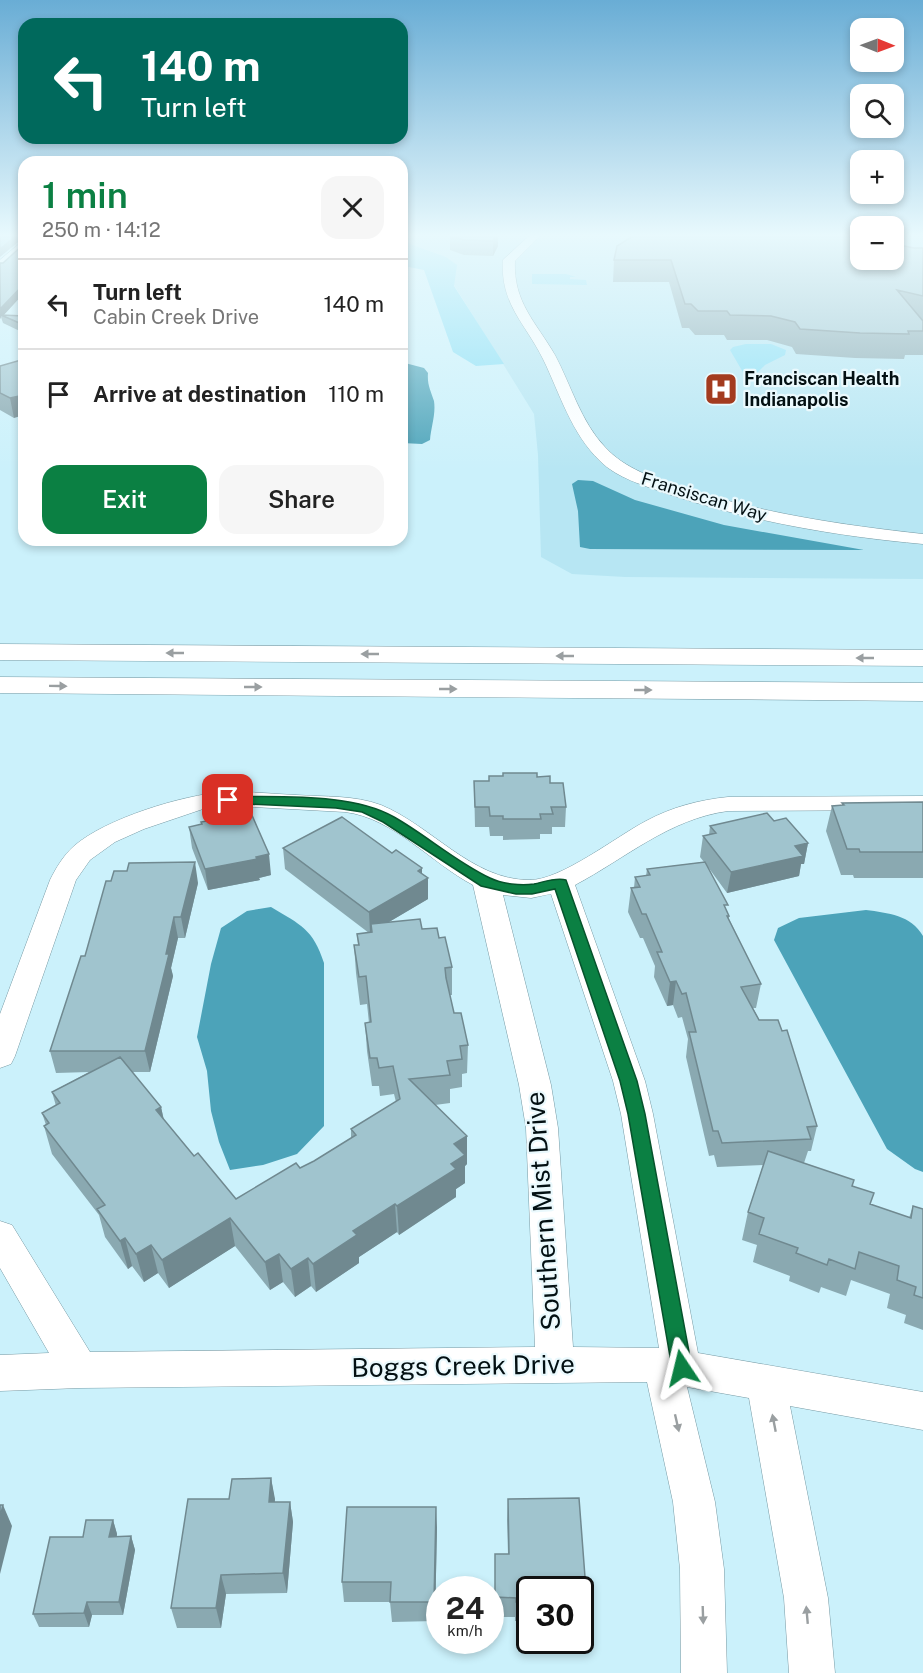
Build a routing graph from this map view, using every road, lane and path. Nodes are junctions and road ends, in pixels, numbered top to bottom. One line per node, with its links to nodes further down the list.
1 (522, 314): 2 (street, Fransiscan Way)
2 (923, 538)
3 (0, 652): 4 (highway, one-way to 3)
4 (923, 658)
5 (0, 685): 6 (highway, one-way to 6)
6 (923, 693)
7 (923, 803): 9 (street)
8 (486, 882): 9 (street); 10 (street); 12 (street, Southern Mist Drive)
9 (561, 883): 13 (street)
10 (0, 1056)
11 (0, 1236): 14 (street)
12 (555, 1365): 13 (street, Boggs Creek Drive); 14 (street, Boggs Creek Drive)
13 (673, 1367): 16 (street, Boggs Creek Drive); 18 (street, one-way to 18)
14 (80, 1370): 15 (street, Boggs Creek Drive)
15 (0, 1373)
16 (766, 1383): 17 (street, Boggs Creek Drive); 19 (street, one-way to 16)
17 (923, 1411)
18 (704, 1673)
19 (812, 1673)

